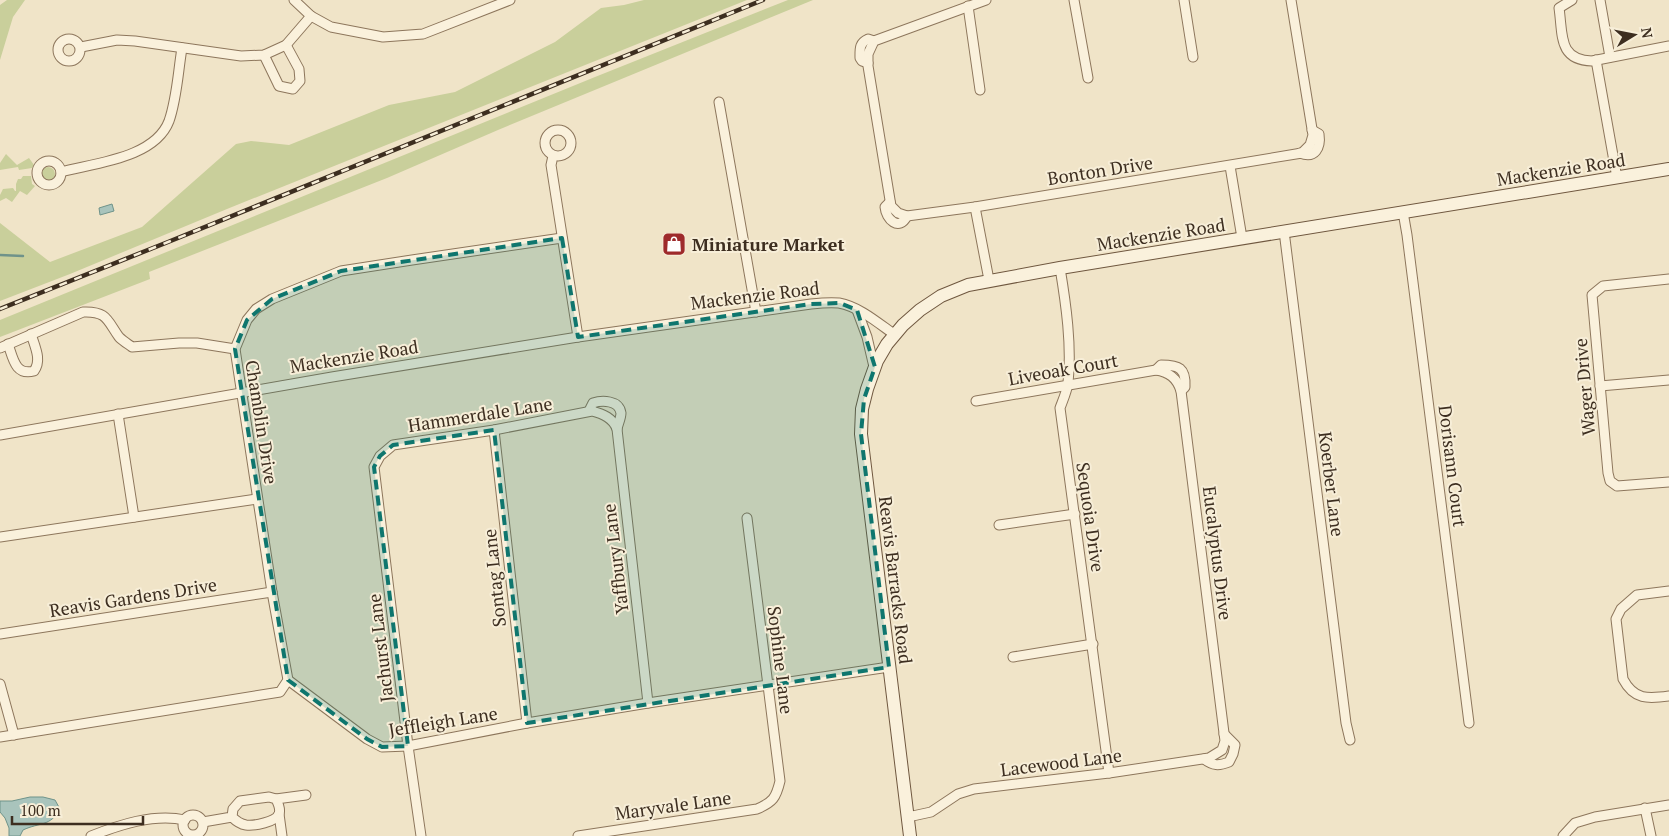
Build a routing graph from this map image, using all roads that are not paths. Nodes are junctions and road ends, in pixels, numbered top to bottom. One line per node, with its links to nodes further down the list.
1 (294, 0): 10 (street)
2 (510, 0): 10 (street)
3 (986, 0): 9 (street)
4 (1074, 0): 19 (street)
5 (1184, 0): 16 (street)
6 (1292, 0): 23 (street, Bonton Drive)
7 (1572, 0): 18 (street)
8 (1600, 0): 17 (street)
9 (968, 6): 20 (street); 27 (street, Bonton Drive)
10 (311, 16): 11 (street)
11 (286, 45): 15 (street); 15 (street)
12 (1669, 46): 17 (street)
13 (81, 47): 14 (street)
14 (182, 48): 15 (street); 25 (street)
15 (264, 55)
16 (1193, 57)
17 (1610, 57): 18 (street)
18 (1596, 60): 26 (street)
19 (1088, 78)
20 (980, 90)
21 (719, 102): 36 (street)
22 (553, 156): 30 (street)
23 (1230, 166): 27 (street, Bonton Drive); 31 (street)
24 (1669, 169): 26 (main road, Mackenzie Road)
25 (61, 172)
26 (1617, 178): 28 (main road, Mackenzie Road)
27 (976, 207): 34 (street)
28 (1403, 212): 29 (main road, Mackenzie Road); 75 (street, Dorisann Court)
29 (1284, 232): 31 (main road, Mackenzie Road); 79 (street, Koerber Lane)
30 (562, 238): 39 (street); 41 (street, Chamblin Drive)
31 (1242, 238): 32 (main road, Mackenzie Road)
32 (1060, 268): 34 (main road, Mackenzie Road); 45 (street, Sequoia Drive)
33 (1669, 279): 46 (street, Wager Drive)
34 (989, 280): 38 (main road, Mackenzie Road)
35 (857, 310): 36 (street, Mackenzie Road); 38 (street, Mackenzie Road); 42 (street)
36 (756, 312): 39 (street, Mackenzie Road)
37 (31, 334): 40 (street); 40 (street); 41 (street)
38 (894, 335): 42 (main road, Reavis Barracks Road)
39 (578, 337): 48 (street, Mackenzie Road)
40 (4, 346)
41 (235, 349): 48 (street, Chamblin Drive)
42 (875, 367): 68 (main road, Reavis Barracks Road)
43 (1156, 370): 45 (street, Liveoak Court); 47 (street, Eucalyptus Drive); 47 (street, Liveoak Court)
44 (1669, 380): 46 (street)
45 (1068, 384): 49 (street, Liveoak Court); 58 (street, Sequoia Drive)
46 (1600, 386): 56 (street, Wager Drive)
47 (1181, 392): 76 (street, Eucalyptus Drive)
48 (242, 393): 51 (street, Mackenzie Road); 57 (street, Chamblin Drive)
49 (976, 401)
50 (589, 411): 52 (street, Hammerdale Lane); 52 (street, Hammerdale Lane); 53 (street, Hammerdale Lane)
51 (118, 414): 54 (street, Mackenzie Road); 59 (street)
52 (617, 429): 73 (street, Yaffbury Lane)
53 (494, 430): 55 (street, Hammerdale Lane); 74 (street, Sontag Lane)
54 (0, 435)
55 (380, 456): 80 (street, Jachurst Lane)
56 (1669, 482)
57 (257, 499): 59 (street); 64 (street, Chamblin Drive)
58 (1075, 514): 61 (street); 66 (street, Sequoia Drive)
59 (134, 517): 62 (street)
60 (748, 518): 71 (street, Sophine Lane)
61 (999, 525)
62 (0, 537)
63 (1669, 591): 72 (street)
64 (272, 592): 65 (street, Reavis Gardens Drive); 69 (street, Chamblin Drive)
65 (0, 634)
66 (1093, 644): 67 (street); 83 (street, Sequoia Drive)
67 (1013, 657)
68 (889, 667): 71 (street, Jeffleigh Lane); 90 (main road, Reavis Barracks Road)
69 (288, 680): 77 (street); 80 (street, Jeffleigh Lane)
70 (0, 684): 77 (street)
71 (767, 685): 73 (street, Jeffleigh Lane); 86 (street, Sophine Lane)
72 (1669, 696)
73 (648, 703): 74 (street, Jeffleigh Lane)
74 (527, 723): 80 (street, Jeffleigh Lane)
75 (1469, 723)
76 (1224, 734): 81 (street, Eucalyptus Drive); 82 (street, Eucalyptus Drive)
77 (14, 735): 78 (street)
78 (0, 737)
79 (1350, 740)
80 (408, 746): 97 (street, Jachurst Lane)
81 (1222, 750): 82 (street, Lacewood Lane)
82 (1204, 759): 83 (street, Lacewood Lane)
83 (1109, 772): 90 (street, Lacewood Lane)
84 (306, 795): 85 (street)
85 (276, 799): 89 (street); 91 (street)
86 (771, 803): 98 (street, Maryvale Lane)
87 (1669, 805): 88 (street)
88 (1646, 808): 100 (street); 101 (street)
89 (279, 814): 91 (street); 96 (street)
90 (908, 817): 99 (main road, Reavis Barracks Road)
91 (232, 818): 93 (street)
92 (184, 820): 93 (street); 94 (street); 95 (street)
93 (203, 822): 94 (street)
94 (196, 835)
95 (91, 836)
96 (282, 836)
97 (420, 836)
98 (578, 836)
99 (910, 836)
100 (1563, 836)
101 (1651, 836)

